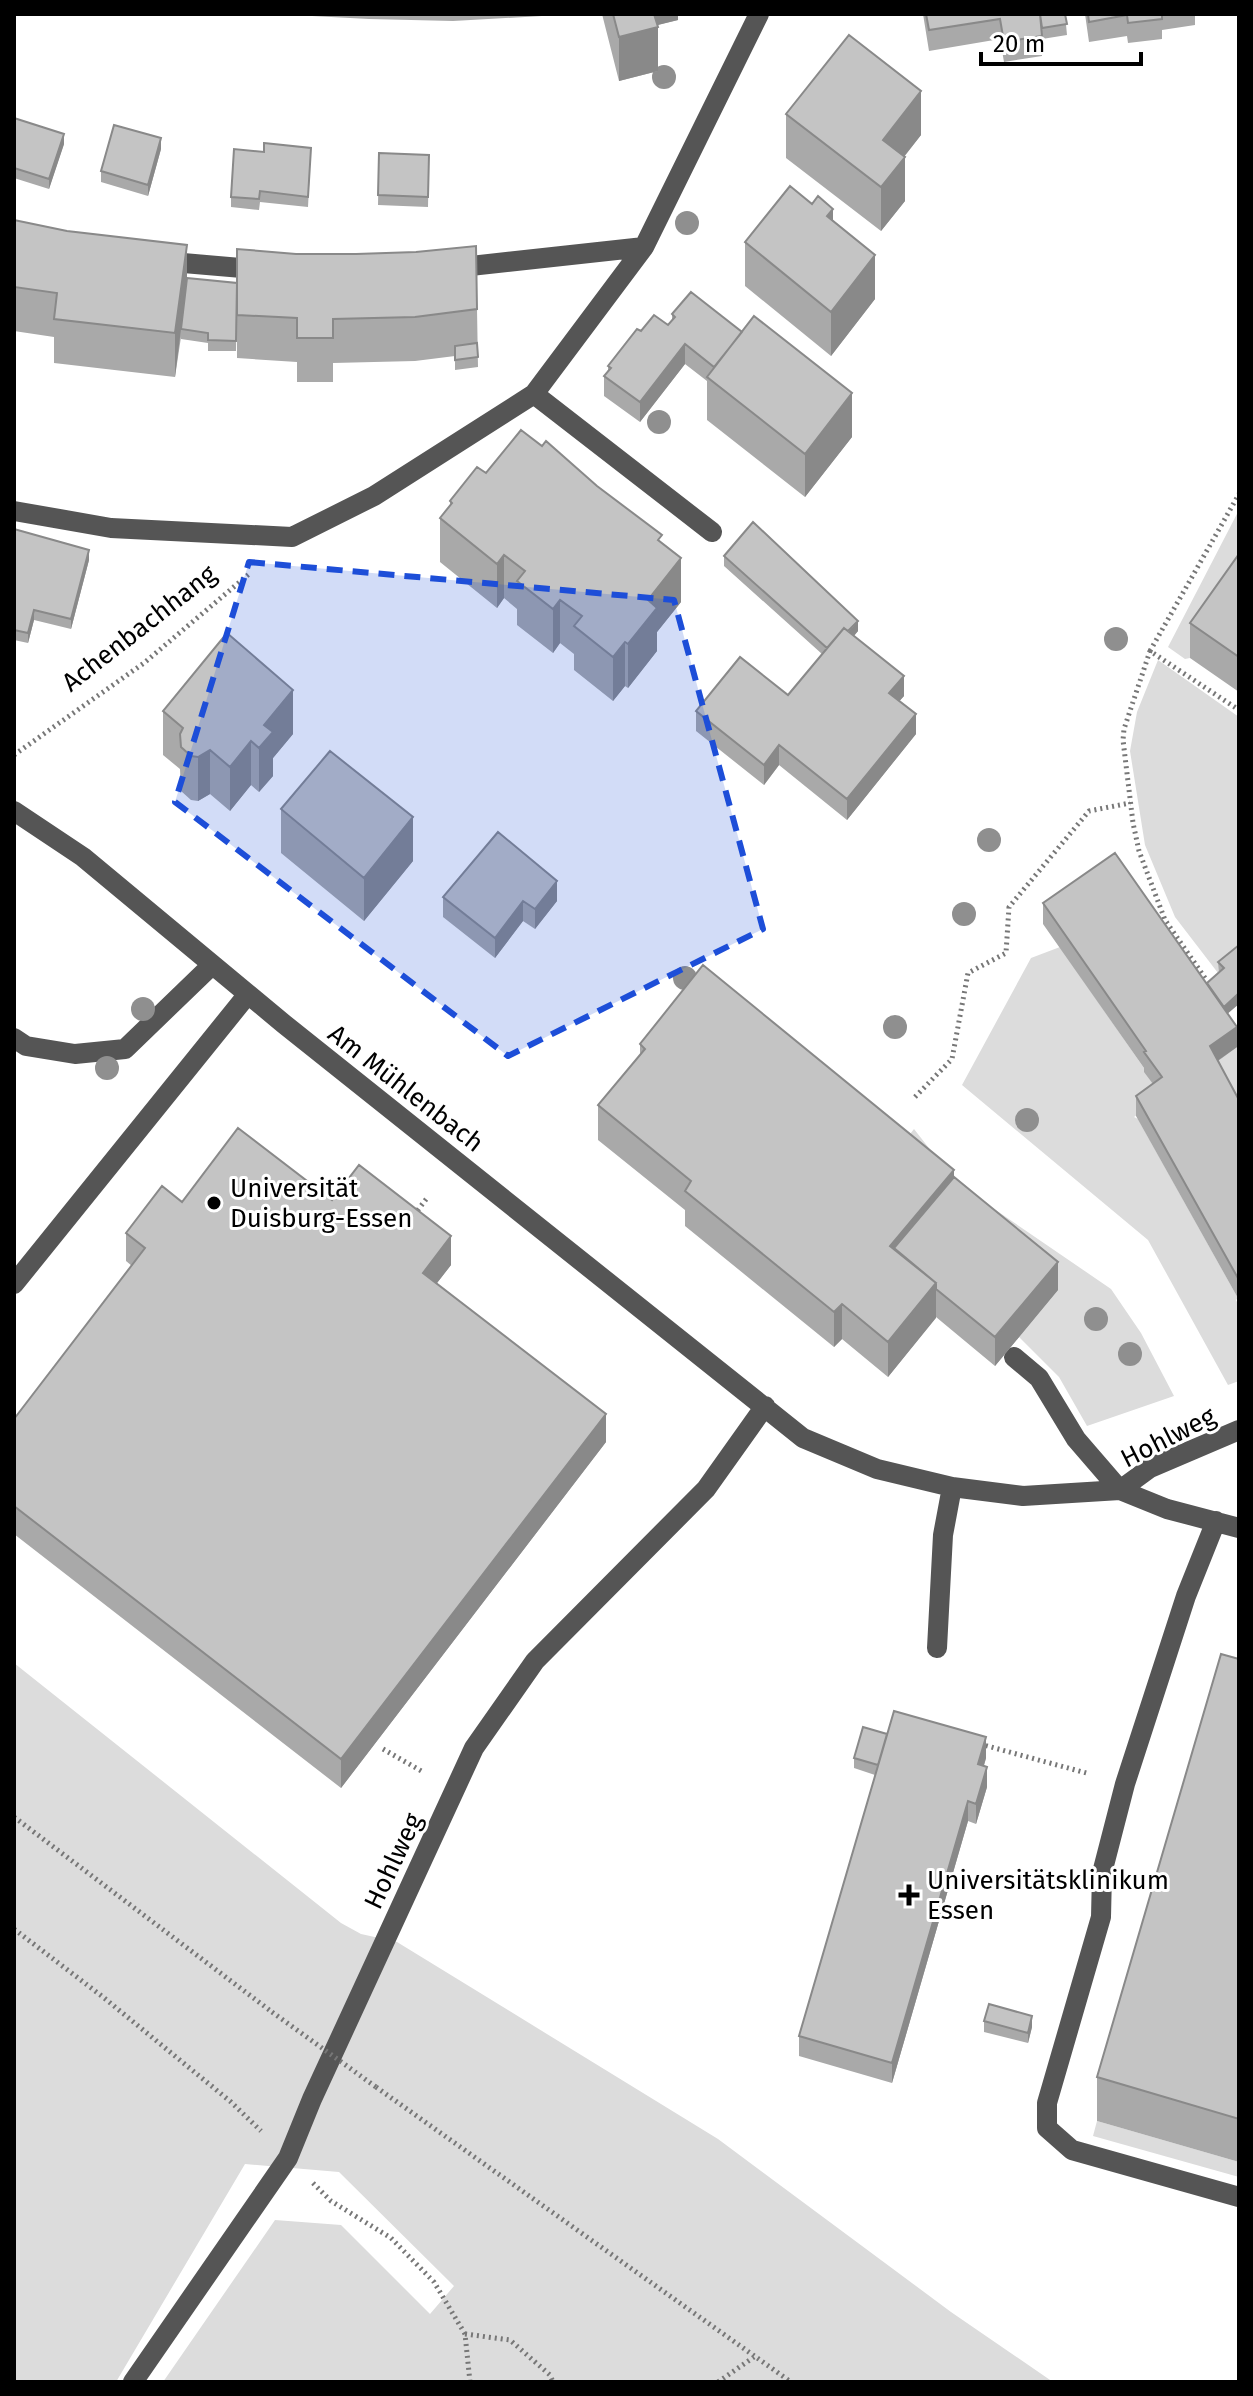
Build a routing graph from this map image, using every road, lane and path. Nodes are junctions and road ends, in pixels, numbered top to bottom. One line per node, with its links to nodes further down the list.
1 (759, 14): 2 (street, Achenbachhang)
2 (644, 247): 4 (street); 6 (street, Achenbachhang)
3 (137, 258): 5 (street)
4 (435, 269)
5 (286, 270)
6 (534, 394): 9 (street); 10 (street, Achenbachhang)
7 (1239, 494): 11 (path)
8 (14, 511): 10 (street, Achenbachhang)
9 (712, 532)
10 (292, 537): 13 (path, Achenbachhang)
11 (1150, 651): 12 (path); 14 (path)
12 (1239, 710)
13 (14, 755)
14 (1130, 803): 17 (path); 20 (path)
15 (14, 811): 16 (street, Am Mühlenbach)
16 (212, 965): 18 (street, Am Mühlenbach); 19 (street)
17 (1205, 978)
18 (248, 994): 23 (street); 25 (street, Am Mühlenbach)
19 (14, 1038)
20 (915, 1097)
21 (427, 1198): 22 (path)
22 (412, 1218)
23 (14, 1284)
24 (1014, 1357): 28 (street)
25 (765, 1406): 27 (street, Am Mühlenbach); 38 (street, Hohlweg)
26 (1239, 1430): 28 (street, Hohlweg)
27 (952, 1487): 28 (street, Am Mühlenbach); 31 (street)
28 (1120, 1490): 29 (street)
29 (1216, 1521): 30 (street); 35 (street)
30 (1239, 1528)
31 (937, 1648)
32 (972, 1742): 35 (path)
33 (383, 1749): 34 (path)
34 (426, 1774)
35 (1125, 1784): 39 (street)
36 (14, 1817): 41 (path, bridge)
37 (14, 1929): 38 (path)
38 (288, 2158): 40 (path); 42 (street, Hohlweg)
39 (1239, 2197)
40 (465, 2334): 43 (path); 44 (path)
41 (754, 2357): 45 (path); 46 (path)
42 (133, 2382)
43 (470, 2382)
44 (553, 2382)
45 (718, 2382)
46 (791, 2382)

